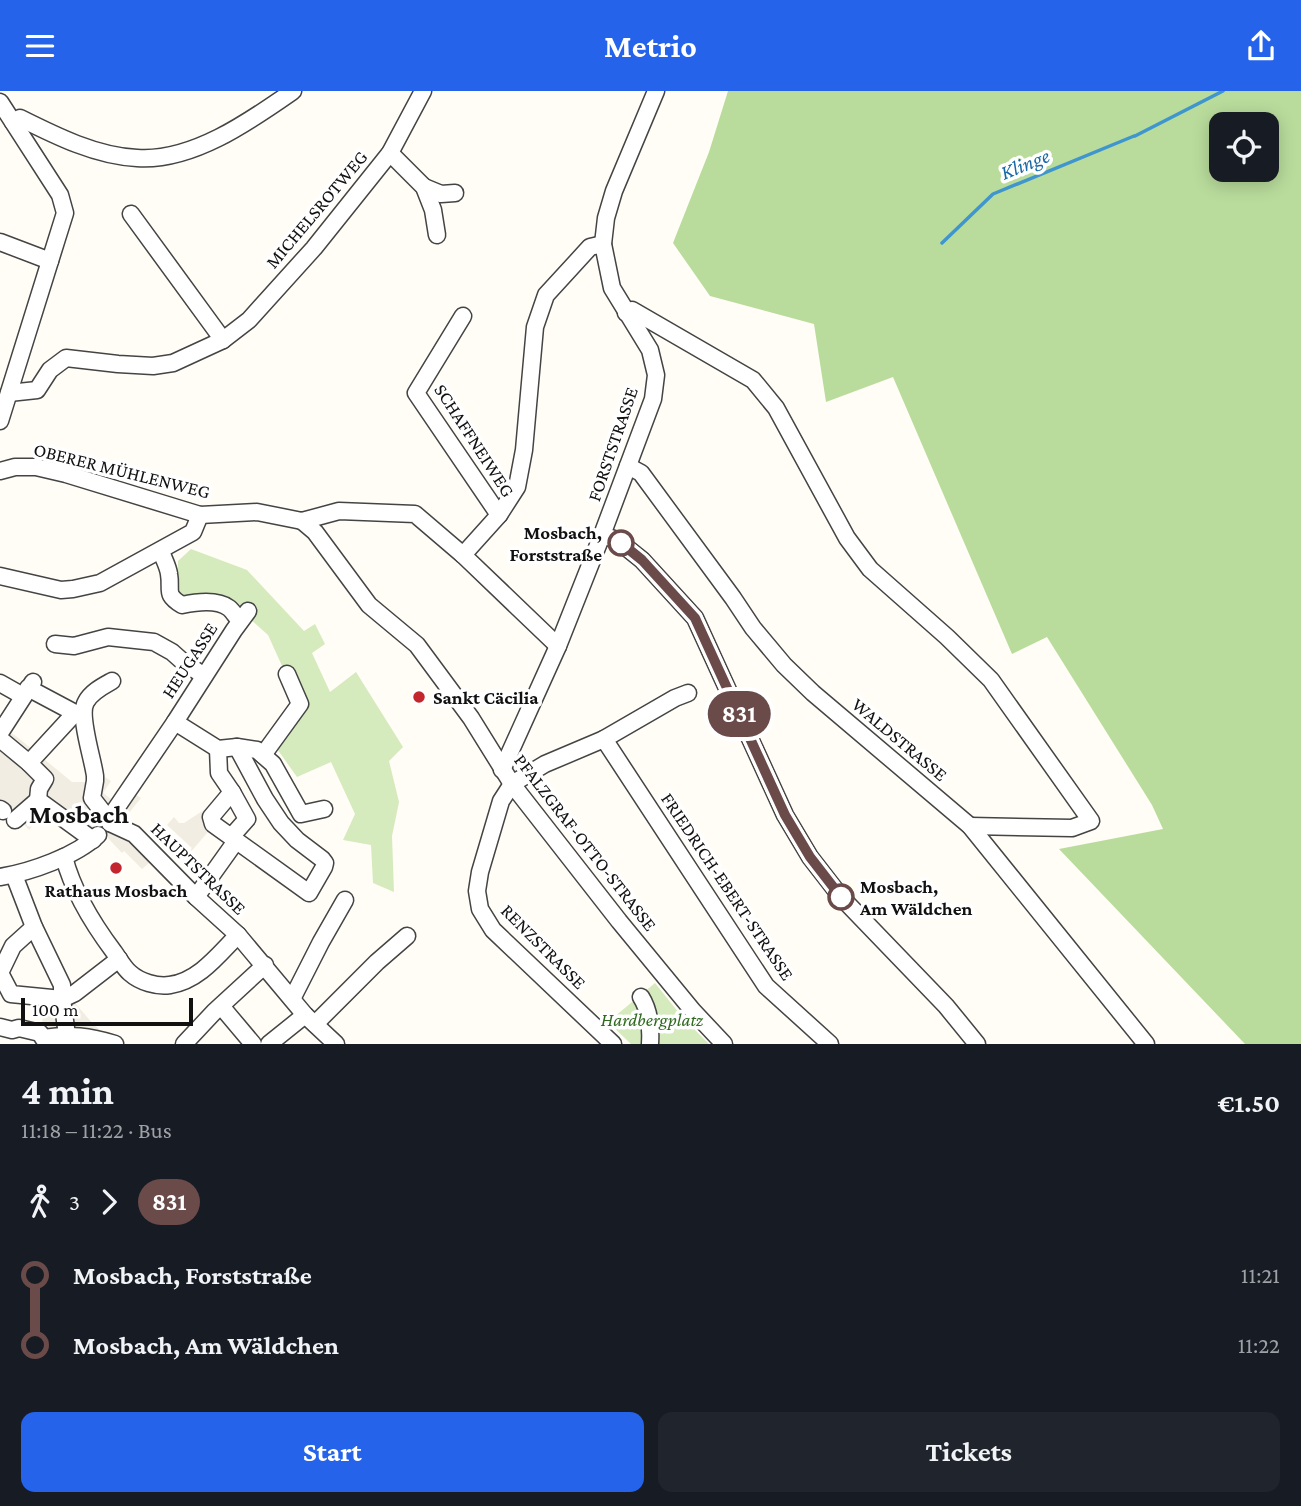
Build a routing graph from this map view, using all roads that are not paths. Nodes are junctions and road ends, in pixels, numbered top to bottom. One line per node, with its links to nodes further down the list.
1 (293, 91): 5 (street)
2 (423, 91): 6 (street, MICHELSROTWEG)
3 (656, 91): 12 (street, FORSTSTRASSE)
4 (0, 102): 5 (street)
5 (13, 122): 13 (street)
6 (390, 153): 7 (street); 16 (street, MICHELSROTWEG)
7 (424, 187): 8 (street); 10 (street)
8 (455, 193)
9 (131, 213): 16 (street)
10 (437, 235)
11 (0, 242): 13 (street)
12 (603, 244): 14 (street, FORSTSTRASSE); 22 (street)
13 (50, 261): 17 (street)
14 (626, 313): 19 (street, FORSTSTRASSE); 52 (street)
15 (463, 316): 22 (street, SCHAFFNEIWEG)
16 (223, 340): 17 (street, MICHELSROTWEG)
17 (9, 393): 18 (street)
18 (0, 421)
19 (628, 466): 24 (street, FORSTSTRASSE); 52 (street, WALDSTRASSE)
20 (0, 471): 21 (street, OBERER MÜHLENWEG)
21 (200, 515): 23 (street, OBERER MÜHLENWEG); 25 (street)
22 (499, 515): 26 (street)
23 (308, 527): 26 (street, OBERER MÜHLENWEG); 45 (street, PFALZGRAF-OTTO-STRASSE)
24 (602, 535): 29 (street, FORSTSTRASSE); 82 (street)
25 (161, 551): 27 (street); 31 (street, HEUGASSE)
26 (463, 555): 29 (street, OBERER MÜHLENWEG)
27 (0, 576)
28 (55, 644): 31 (street)
29 (558, 646): 45 (street, FORSTSTRASSE)
30 (287, 674): 43 (street)
31 (204, 676): 37 (street, HEUGASSE)
32 (113, 681): 36 (street)
33 (0, 683): 34 (street)
34 (28, 689): 36 (street); 38 (street)
35 (688, 693): 40 (street)
36 (79, 713): 44 (street); 51 (street)
37 (174, 722): 42 (street); 51 (street, HEUGASSE)
38 (0, 733)
39 (0, 739): 44 (street)
40 (604, 739): 46 (street); 81 (street, FRIEDRICH-EBERT-STRASSE)
41 (237, 747): 42 (street); 43 (street); 53 (street)
42 (218, 749): 47 (street)
43 (263, 755): 49 (street)
44 (29, 762): 48 (street)
45 (502, 770): 46 (street, PFALZGRAF-OTTO-STRASSE)
46 (512, 784): 77 (street, RENZSTRASSE); 80 (street, PFALZGRAF-OTTO-STRASSE)
47 (232, 792): 53 (street); 53 (street)
48 (43, 805): 50 (street); 54 (street)
49 (324, 809)
50 (6, 814)
51 (110, 821): 54 (street); 57 (street, HAUPTSTRASSE)
52 (970, 826): 83 (street, WALDSTRASSE)
53 (233, 839): 57 (street)
54 (93, 840): 55 (street)
55 (64, 857): 56 (street); 62 (street)
56 (7, 876): 59 (street)
57 (197, 897): 60 (street, HAUPTSTRASSE)
58 (345, 900): 67 (street)
59 (34, 927): 64 (street); 65 (street)
60 (238, 935): 62 (street); 63 (street, HAUPTSTRASSE)
61 (407, 936): 69 (street)
62 (119, 959): 65 (street)
63 (264, 965): 67 (street, HAUPTSTRASSE); 68 (street)
64 (0, 973): 65 (street)
65 (62, 993): 71 (street)
66 (641, 997): 78 (street)
67 (292, 999): 69 (street, HAUPTSTRASSE)
68 (221, 1006): 73 (street); 74 (street)
69 (310, 1020): 75 (street); 76 (street, HAUPTSTRASSE)
70 (0, 1027): 71 (street)
71 (67, 1035): 72 (street)
72 (107, 1042)
73 (184, 1044)
74 (253, 1044)
75 (269, 1044)
76 (336, 1044)
77 (613, 1044)
78 (650, 1044): 79 (street)
79 (664, 1044)
80 (724, 1044)
81 (830, 1044)
82 (977, 1044)
83 (1146, 1044)

